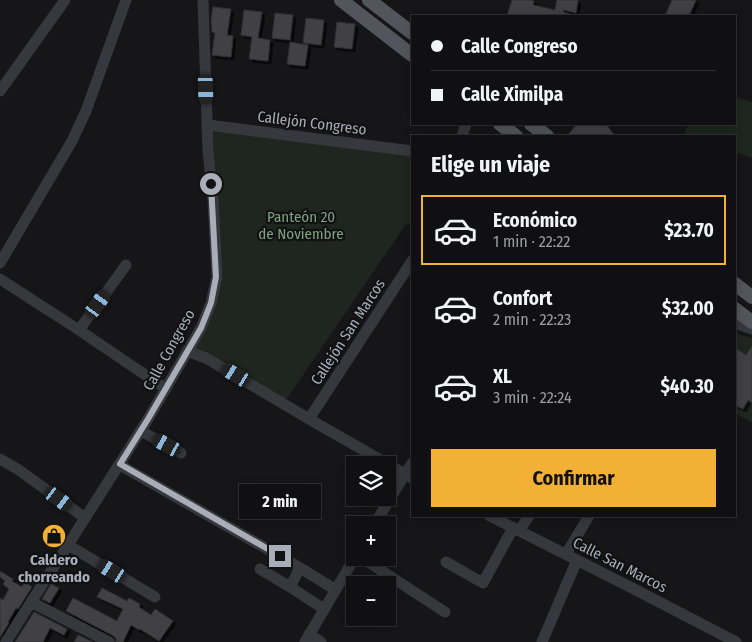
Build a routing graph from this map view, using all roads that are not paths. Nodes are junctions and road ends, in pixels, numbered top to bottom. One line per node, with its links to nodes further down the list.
1 (65, 0): 8 (street)
2 (126, 0): 15 (street)
3 (203, 0): 9 (street, Calle Congreso)
4 (340, 0): 7 (main road)
5 (369, 0): 6 (main road)
6 (411, 32)
7 (411, 54)
8 (0, 91)
9 (208, 125): 14 (street, Callejón Congreso); 26 (street, Calle Congreso)
10 (501, 125): 12 (main road)
11 (532, 125): 13 (main road)
12 (515, 135)
13 (546, 135)
14 (411, 151)
15 (0, 263)
16 (411, 263): 28 (street, Callejón San Marcos)
17 (126, 265): 25 (street)
18 (0, 279): 25 (street)
19 (736, 285): 20 (main road)
20 (752, 297)
21 (736, 310): 22 (main road)
22 (752, 322)
23 (736, 323): 24 (street)
24 (752, 329)
25 (79, 330): 27 (street)
26 (187, 351): 27 (street, Calle Congreso); 28 (street)
27 (166, 389): 29 (street, Calle Congreso)
28 (309, 419): 33 (street)
29 (141, 431): 30 (street); 32 (street, Calle Congreso)
30 (180, 453)
31 (0, 459): 38 (street)
32 (120, 464): 38 (street, Calle Congreso); 46 (street)
33 (409, 476): 34 (street)
34 (380, 516)
35 (492, 517): 39 (street, Calle San Marcos)
36 (528, 517): 39 (street)
37 (587, 517): 41 (street)
38 (85, 518): 40 (street, Calle Congreso)
39 (516, 530): 41 (street, Calle San Marcos); 43 (street)
40 (68, 545): 50 (street); 51 (street, Calle Congreso)
41 (566, 554): 42 (street, Calle San Marcos)
42 (576, 560): 58 (street); 59 (street, Calle San Marcos)
43 (446, 562)
44 (350, 566): 49 (street)
45 (374, 566): 53 (street)
46 (300, 568): 48 (street); 49 (street)
47 (260, 569): 48 (street)
48 (290, 588): 52 (street)
49 (336, 590): 52 (street)
50 (155, 597)
51 (31, 602): 55 (street, Calle Congreso); 56 (street)
52 (324, 609): 54 (street)
53 (445, 612)
54 (307, 638): 57 (street)
55 (6, 642)
56 (109, 642)
57 (322, 642)
58 (542, 642)
59 (736, 642)

